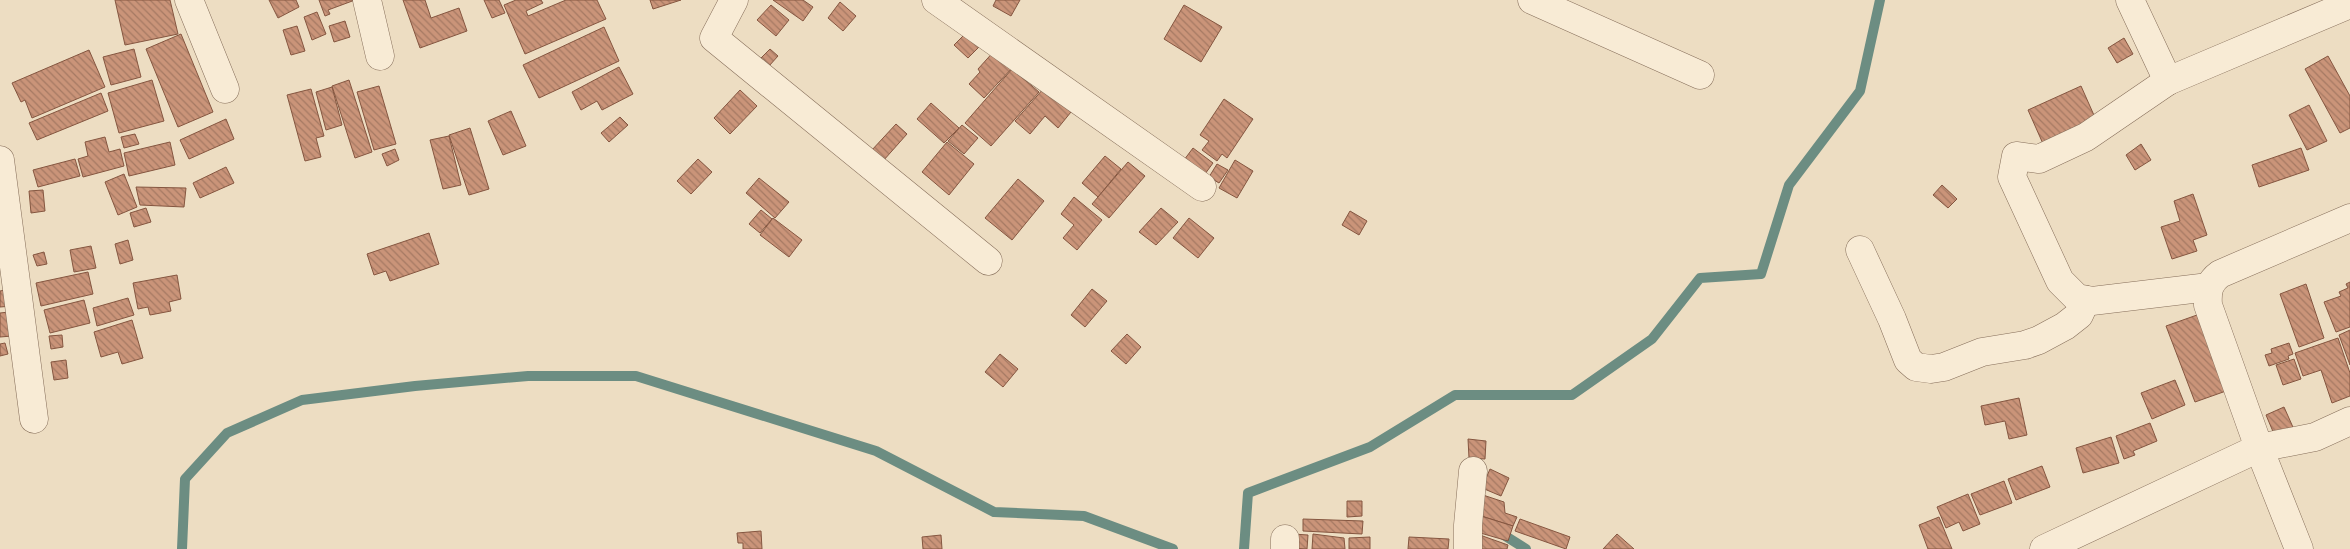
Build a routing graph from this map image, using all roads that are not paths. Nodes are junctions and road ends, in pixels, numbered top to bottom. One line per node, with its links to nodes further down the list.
1 (189, 0): 11 (street)
2 (367, 0): 8 (street)
3 (734, 0): 16 (street)
4 (936, 0): 13 (street)
5 (1532, 0): 9 (street)
6 (2130, 0): 10 (street)
7 (2350, 4): 10 (street)
8 (380, 56)
9 (1700, 75)
10 (2168, 81): 18 (street)
11 (225, 90)
12 (0, 160): 19 (street)
13 (1202, 188)
14 (2350, 218): 17 (street)
15 (1860, 250): 18 (street)
16 (988, 261)
17 (2209, 287): 18 (street); 21 (street)
18 (2086, 300)
19 (34, 420)
20 (2350, 421): 21 (street)
21 (2259, 448): 24 (street); 25 (street)
22 (1473, 471): 23 (street)
23 (1468, 549)
24 (2044, 549)
25 (2299, 549)

